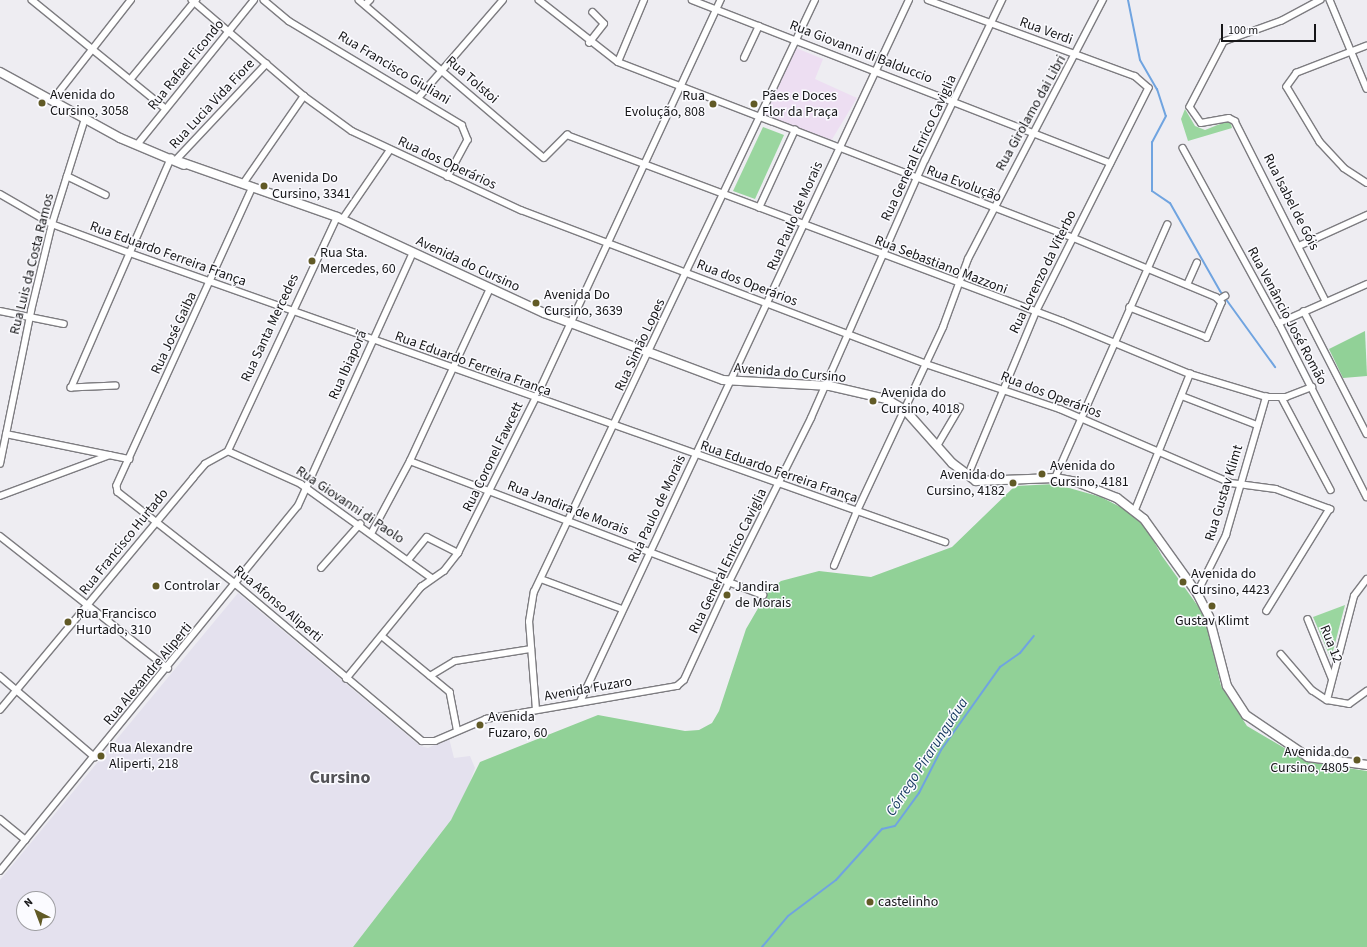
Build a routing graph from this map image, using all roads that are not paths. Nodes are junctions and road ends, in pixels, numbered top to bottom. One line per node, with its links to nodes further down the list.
1 (32, 0): 29 (street)
2 (131, 0): 29 (street)
3 (254, 0): 25 (street, Rua Rafael Ficondo)
4 (264, 0): 43 (street, Rua Francisco Giuliani)
5 (360, 0): 20 (street, Rua Tolstoi)
6 (370, 0): 20 (street)
7 (503, 0): 35 (street)
8 (538, 0): 27 (street, Rua Evolução)
9 (644, 0): 33 (street)
10 (692, 0): 21 (street, Rua Giovanni di Balduccio)
11 (721, 0): 21 (street, Rua Coronel Fawcett)
12 (815, 0): 26 (street, Rua Simão Lopes)
13 (909, 0): 36 (street, Rua Paulo de Morais)
14 (928, 0): 23 (street, Rua Verdi)
15 (1002, 0): 23 (street, Rua General Enrico Caviglia)
16 (1103, 0): 31 (street, Rua Girolamo dai Libri)
17 (1322, 0): 77 (street, Rua Isabel de Góis)
18 (1330, 0): 30 (street)
19 (194, 1): 25 (street, Rua dos Operários); 38 (street)
20 (366, 5): 35 (street, Rua Tolstoi)
21 (716, 9): 24 (street, Rua Giovanni di Balduccio); 39 (street, Rua Coronel Fawcett)
22 (593, 12): 27 (street)
23 (991, 24): 31 (street, Rua Verdi); 44 (street, Rua General Enrico Caviglia)
24 (759, 26): 26 (street, Rua Giovanni di Balduccio); 32 (street)
25 (229, 32): 34 (street, Rua dos Operários); 46 (street, Rua Rafael Ficondo)
26 (796, 40): 36 (street, Rua Giovanni di Balduccio); 47 (street, Rua Simão Lopes)
27 (589, 43): 33 (street, Rua Evolução)
28 (1367, 46): 30 (street)
29 (91, 48): 38 (street); 45 (street)
30 (1350, 51): 40 (street); 63 (street)
31 (1076, 55): 41 (street, Rua Verdi); 50 (street, Rua Girolamo dai Libri)
32 (744, 58)
33 (618, 62): 39 (street, Rua Evolução)
34 (266, 64): 42 (street, Rua dos Operários); 56 (street, Rua Lucia Vida Fiore)
35 (443, 71): 43 (street); 51 (street, Rua Tolstoi)
36 (876, 71): 44 (street, Rua Giovanni di Balduccio); 54 (street, Rua Paulo de Morais)
37 (0, 72): 45 (main road, Avenida do Cursino)
38 (130, 80): 46 (street)
39 (680, 87): 47 (street, Rua Evolução); 58 (street, Rua Coronel Fawcett)
40 (1367, 90)
41 (1149, 92): 57 (street, Rua Lorenzo da Viterbo)
42 (304, 96): 55 (street, Rua dos Operários); 62 (street)
43 (419, 97): 60 (street, Rua Francisco Giuliani)
44 (953, 100): 50 (street, Rua Giovanni di Balduccio); 61 (street, Rua General Enrico Caviglia)
45 (52, 101): 48 (main road, Avenida do Cursino)
46 (166, 108): 52 (street, Rua Rafael Ficondo)
47 (759, 117): 49 (street, Rua Evolução); 67 (street, Rua Simão Lopes)
48 (85, 119): 52 (main road, Avenida do Cursino); 59 (street, Rua Luis da Costa Ramos)
49 (795, 130): 54 (street, Rua Evolução); 68 (street)
50 (1033, 134): 57 (street, Rua Giovanni di Balduccio); 69 (street, Rua Girolamo dai Libri)
51 (564, 136): 58 (street, Rua Sebastiano Mazzoni)
52 (137, 145): 56 (main road, Avenida do Cursino)
53 (1183, 148): 98 (street, Rua Venâncio José Romão)
54 (837, 149): 61 (street, Rua Evolução); 74 (street, Rua Paulo de Morais)
55 (390, 150): 60 (street, Rua dos Operários); 71 (street, Rua Santa Mercedes)
56 (176, 160): 62 (main road, Avenida do Cursino); 79 (street)
57 (1110, 163): 75 (street, Rua Lorenzo da Viterbo)
58 (644, 164): 67 (street, Rua Sebastiano Mazzoni); 76 (street, Rua Coronel Fawcett)
59 (67, 176): 66 (street); 72 (street, Rua Luis da Costa Ramos)
60 (448, 177): 76 (street, Rua dos Operários)
61 (917, 179): 69 (street, Rua Evolução); 80 (street, Rua General Enrico Caviglia)
62 (240, 183): 64 (main road, Avenida do Cursino)
63 (1367, 183)
64 (253, 187): 71 (main road, Avenida do Cursino); 84 (street, Rua José Gaiba)
65 (0, 194): 72 (street, Rua Eduardo Ferreira França)
66 (106, 195)
67 (723, 195): 68 (street, Rua Sebastiano Mazzoni); 83 (street, Rua Simão Lopes)
68 (759, 208): 74 (street, Rua Sebastiano Mazzoni)
69 (993, 208): 75 (street, Rua Evolução); 86 (street, Rua Girolamo dai Libri)
70 (1367, 215): 77 (street)
71 (339, 219): 78 (main road, Avenida do Cursino); 94 (street, Rua Santa Mercedes)
72 (52, 224): 79 (street, Rua Eduardo Ferreira França); 96 (street, Rua Luis da Costa Ramos)
73 (1167, 225): 82 (street)
74 (805, 226): 80 (street, Rua Sebastiano Mazzoni); 90 (street, Rua Paulo de Morais)
75 (1074, 238): 82 (street, Rua Evolução); 95 (street, Rua Lorenzo da Viterbo)
76 (606, 242): 83 (street, Rua dos Operários); 97 (street, Rua Coronel Fawcett)
77 (1299, 246): 89 (street, Rua Isabel de Góis)
78 (413, 253): 88 (main road, Avenida do Cursino); 101 (street, Rua Ibiaporã)
79 (130, 254): 84 (street, Rua Eduardo Ferreira França); 108 (street)
80 (883, 256): 86 (street, Rua Sebastiano Mazzoni); 100 (street, Rua General Enrico Caviglia)
81 (1197, 263): 87 (street)
82 (1148, 267): 87 (street, Rua Evolução); 91 (street)
83 (687, 273): 90 (street, Rua dos Operários); 103 (street, Rua Simão Lopes)
84 (211, 283): 94 (street, Rua Eduardo Ferreira França); 129 (street, Rua José Gaiba)
85 (1367, 284): 89 (street)
86 (960, 285): 95 (street, Rua Sebastiano Mazzoni); 104 (street, Rua Girolamo dai Libri)
87 (1187, 285): 91 (street, Rua Evolução)
88 (490, 289): 97 (main road, Avenida do Cursino); 105 (street)
89 (1326, 301): 93 (street)
90 (768, 304): 100 (street, Rua dos Operários); 107 (street, Rua Paulo de Morais)
91 (1130, 308): 102 (street)
92 (0, 311): 96 (street)
93 (1304, 311): 98 (street); 122 (street)
94 (291, 312): 101 (street, Rua Eduardo Ferreira França); 125 (street, Rua Santa Mercedes)
95 (1036, 313): 102 (street, Rua Sebastiano Mazzoni); 111 (street, Rua Lorenzo da Viterbo)
96 (29, 318): 99 (street); 121 (street, Rua Luis da Costa Ramos)
97 (569, 322): 103 (main road, Avenida do Cursino); 114 (street, Rua Coronel Fawcett)
98 (1279, 323): 110 (street, Rua Venâncio José Romão)
99 (64, 324)
100 (847, 334): 104 (street, Rua dos Operários); 109 (street, Rua General Enrico Caviglia)
101 (372, 340): 105 (street, Rua Eduardo Ferreira França); 136 (street, Rua Ibiaporã)
102 (1112, 344): 106 (street, Rua Sebastiano Mazzoni); 118 (street)
103 (650, 352): 107 (main road, Avenida do Cursino); 120 (street, Rua Simão Lopes)
104 (926, 364): 111 (street, Rua dos Operários); 117 (street, Rua Girolamo dai Libri)
105 (453, 368): 114 (street, Rua Eduardo Ferreira França); 130 (street)
106 (1190, 374): 112 (street); 113 (street, Rua Sebastiano Mazzoni)
107 (732, 382): 109 (main road, Avenida do Cursino); 128 (street, Rua Paulo de Morais)
108 (116, 386)
109 (824, 386): 117 (main road, Avenida do Cursino); 134 (street, Rua General Enrico Caviglia)
110 (1312, 387): 115 (street, Rua Sebastiano Mazzoni); 141 (street, Rua Venâncio José Romão)
111 (1004, 389): 118 (street, Rua dos Operários); 132 (street, Rua Lorenzo da Viterbo)
112 (1182, 396): 119 (street); 126 (street)
113 (1266, 397): 115 (street, Rua Sebastiano Mazzoni); 119 (street, Rua Gustav Klimt)
114 (535, 398): 120 (street, Rua Eduardo Ferreira França); 138 (street, Rua Coronel Fawcett)
115 (1282, 398): 139 (street)
116 (960, 407): 123 (street)
117 (905, 410): 123 (main road, Avenida do Cursino); 143 (street, Rua Girolamo dai Libri)
118 (1081, 419): 126 (street, Rua dos Operários); 133 (street)
119 (1257, 425): 135 (street, Rua Gustav Klimt)
120 (614, 426): 128 (street, Rua Eduardo Ferreira França); 145 (street, Rua Simão Lopes)
121 (6, 434): 124 (street, Rua Luis da Costa Ramos); 127 (street)
122 (1367, 434)
123 (938, 446): 133 (main road, Avenida do Cursino)
124 (2, 447): 131 (street, Rua Luis da Costa Ramos)
125 (228, 451): 136 (street, Rua Giovanni di Paolo); 144 (street, Rua Francisco Hurtado)
126 (1160, 452): 135 (street, Rua dos Operários); 142 (street)
127 (110, 454): 129 (street); 140 (street)
128 (695, 456): 134 (street, Rua Eduardo Ferreira França); 150 (street, Rua Paulo de Morais)
129 (129, 459): 137 (street, Rua José Gaiba)
130 (410, 461): 138 (street, Rua Jandira de Morais); 147 (street)
131 (0, 464)
132 (971, 469)
133 (1055, 478): 142 (main road, Avenida do Cursino)
134 (780, 484): 143 (street, Rua Eduardo Ferreira França); 158 (street, Rua General Enrico Caviglia)
135 (1240, 485): 160 (street, Rua Gustav Klimt); 164 (street, Rua dos Operários)
136 (306, 487): 146 (street, Rua Giovanni di Paolo); 159 (street, Rua Alexandre Aliperti)
137 (116, 488): 144 (street, Rua Afonso Aliperti)
138 (488, 490): 145 (street, Rua Jandira de Morais); 151 (street, Rua Coronel Fawcett)
139 (1331, 490)
140 (0, 496)
141 (1367, 497)
142 (1135, 510): 160 (main road, Avenida do Cursino)
143 (857, 511): 149 (street, Rua Eduardo Ferreira França); 153 (street, Rua Girolamo dai Libri)
144 (157, 521): 159 (street, Rua Afonso Aliperti); 162 (street, Rua Francisco Hurtado)
145 (570, 522): 150 (street, Rua Jandira de Morais); 156 (street, Rua Simão Lopes)
146 (360, 524): 147 (street, Rua Giovanni di Paolo); 154 (street)
147 (372, 532): 152 (street, Rua Giovanni di Paolo)
148 (0, 536): 162 (street)
149 (945, 542)
150 (650, 552): 158 (street, Rua Jandira de Morais); 163 (street, Rua Paulo de Morais)
151 (458, 553): 152 (street); 155 (street, Rua Coronel Fawcett)
152 (409, 559): 155 (street, Rua Giovanni di Paolo)
153 (834, 566)
154 (321, 568)
155 (432, 578): 166 (street, Rua Coronel Fawcett)
156 (541, 579): 163 (street); 167 (street, Rua Simão Lopes)
157 (1367, 579): 173 (street)
158 (729, 582): 161 (street, Rua Jandira de Morais); 170 (street, Rua General Enrico Caviglia)
159 (237, 584): 169 (street, Rua Alexandre Aliperti); 174 (street, Rua Afonso Aliperti)
160 (1197, 592): 184 (main road, Avenida do Cursino)
161 (763, 595)
162 (87, 605): 169 (street); 175 (street, Rua Francisco Hurtado)
163 (622, 610): 178 (street, Rua Paulo de Morais)
164 (1267, 611)
165 (1308, 619): 173 (street, Rua 12)
166 (382, 636): 172 (street); 174 (street, Rua Coronel Fawcett)
167 (531, 649): 172 (street); 180 (street, Rua Simão Lopes)
168 (1281, 654): 177 (street)
169 (168, 668): 183 (street, Rua Alexandre Aliperti)
170 (686, 675): 178 (street, Avenida Fuzaro)
171 (0, 676): 175 (street)
172 (430, 676): 181 (street)
173 (1332, 678): 177 (street)
174 (346, 679): 182 (street, Rua Afonso Aliperti)
175 (17, 690): 179 (street, Rua Francisco Hurtado); 183 (street)
176 (1367, 691): 177 (street)
177 (1327, 700)
178 (580, 702): 180 (street, Avenida Fuzaro)
179 (0, 710)
180 (536, 710): 181 (street, Avenida Fuzaro)
181 (457, 729): 182 (street, Avenida Fuzaro)
182 (422, 741)
183 (95, 757): 186 (street, Rua Alexandre Aliperti)
184 (1367, 765)
185 (0, 819): 186 (street)
186 (26, 840): 187 (street, Rua Alexandre Aliperti)
187 (0, 871)

